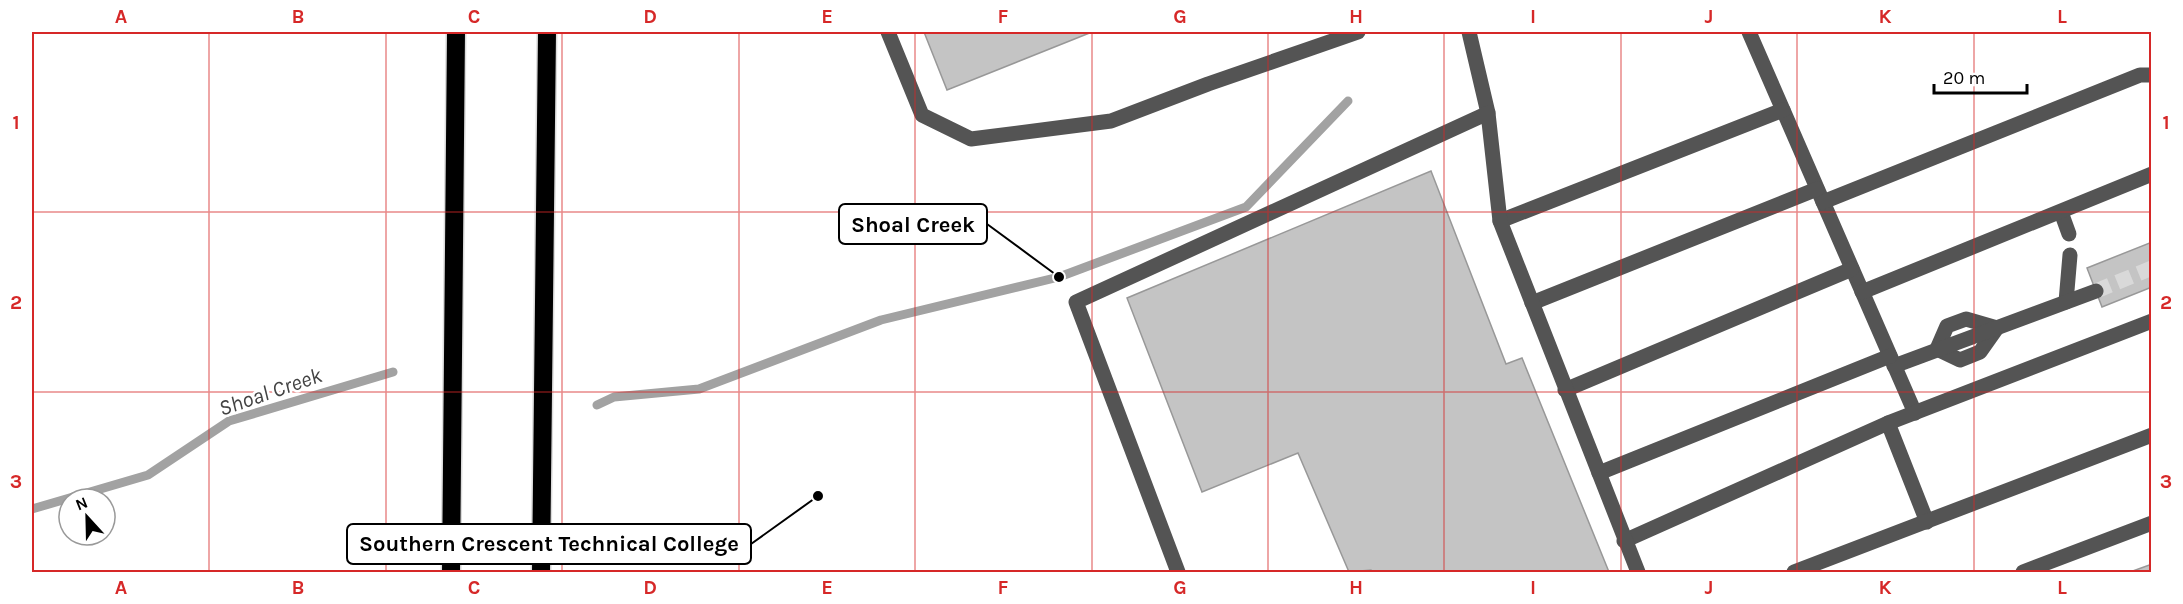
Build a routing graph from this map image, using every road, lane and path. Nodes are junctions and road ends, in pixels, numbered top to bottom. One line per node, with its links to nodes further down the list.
1 (456, 32): 33 (highway)
2 (547, 32): 34 (highway)
3 (888, 32): 4 (lane)
4 (1358, 32)
5 (1469, 32): 9 (lane)
6 (1749, 32): 8 (lane)
7 (2151, 75): 11 (lane)
8 (1783, 110): 11 (lane); 13 (lane)
9 (1488, 113): 13 (lane); 35 (lane)
10 (2151, 174): 12 (lane)
11 (1820, 196): 16 (lane); 20 (lane)
12 (2061, 212): 14 (lane); 18 (lane)
13 (1500, 221): 20 (lane)
14 (2069, 234)
15 (2070, 255): 19 (lane)
16 (1852, 269): 18 (lane); 25 (lane)
17 (2096, 291): 19 (lane)
18 (1862, 292): 24 (lane)
19 (2066, 302): 22 (lane)
20 (1532, 303): 25 (lane)
21 (2151, 321): 26 (lane)
22 (1997, 327): 23 (lane); 23 (lane)
23 (1937, 349): 24 (lane)
24 (1892, 361): 26 (lane); 29 (lane)
25 (1565, 390): 29 (lane)
26 (1915, 413): 27 (lane)
27 (1888, 423): 30 (lane); 32 (lane)
28 (2151, 435): 30 (lane)
29 (1599, 473): 32 (lane)
30 (1927, 522): 37 (lane)
31 (2151, 523): 38 (lane)
32 (1624, 541): 36 (lane)
33 (451, 573)
34 (541, 573)
35 (1178, 573)
36 (1638, 573)
37 (1794, 573)
38 (2023, 573)

